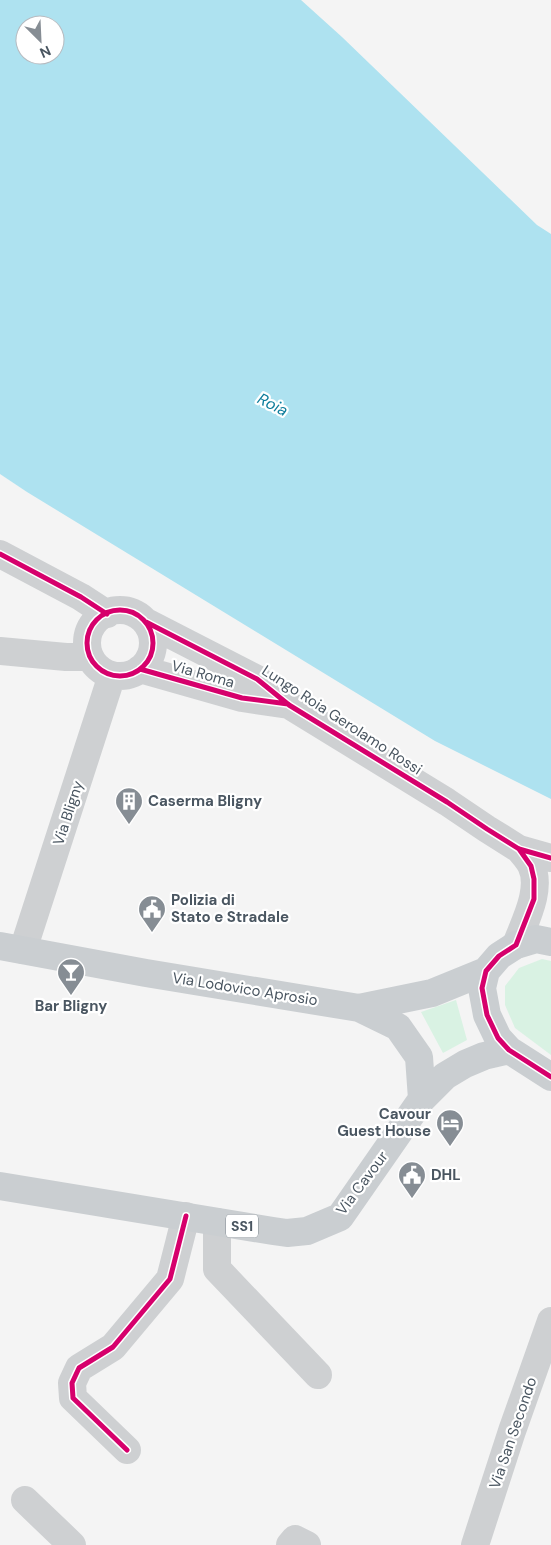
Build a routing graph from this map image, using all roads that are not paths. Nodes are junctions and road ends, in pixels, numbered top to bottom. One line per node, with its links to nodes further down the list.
1 (0, 554): 2 (street)
2 (107, 614): 3 (street); 5 (street)
3 (146, 622): 6 (street); 8 (street, Lungo Roia Gerolamo Rossi)
4 (0, 651): 5 (street)
5 (90, 656): 7 (street)
6 (140, 669): 7 (street); 8 (street, Via Roma)
7 (112, 675): 12 (street, Via Bligny)
8 (289, 704): 9 (street, Lungo Roia Gerolamo Rossi)
9 (519, 849): 10 (street); 11 (street)
10 (551, 858)
11 (539, 938): 13 (main road)
12 (11, 948): 14 (main road, Via Lodovico Aprosio)
13 (486, 971): 14 (main road, Via Lodovico Aprosio); 15 (main road)
14 (359, 1008): 17 (main road)
15 (509, 1050): 16 (main road); 17 (main road, Via Cavour / SS1)
16 (551, 1077)
17 (422, 1099): 20 (main road, Via Cavour / SS1)
18 (0, 1186): 19 (main road, Via Cavour / SS1)
19 (186, 1216): 20 (main road, Via Cavour / SS1); 23 (street)
20 (217, 1222): 22 (street)
21 (551, 1322): 28 (street, Via San Secondo)
22 (318, 1374)
23 (127, 1450)
24 (25, 1500): 25 (street)
25 (68, 1544)
26 (290, 1545): 27 (street)
27 (308, 1545)
28 (475, 1545)

